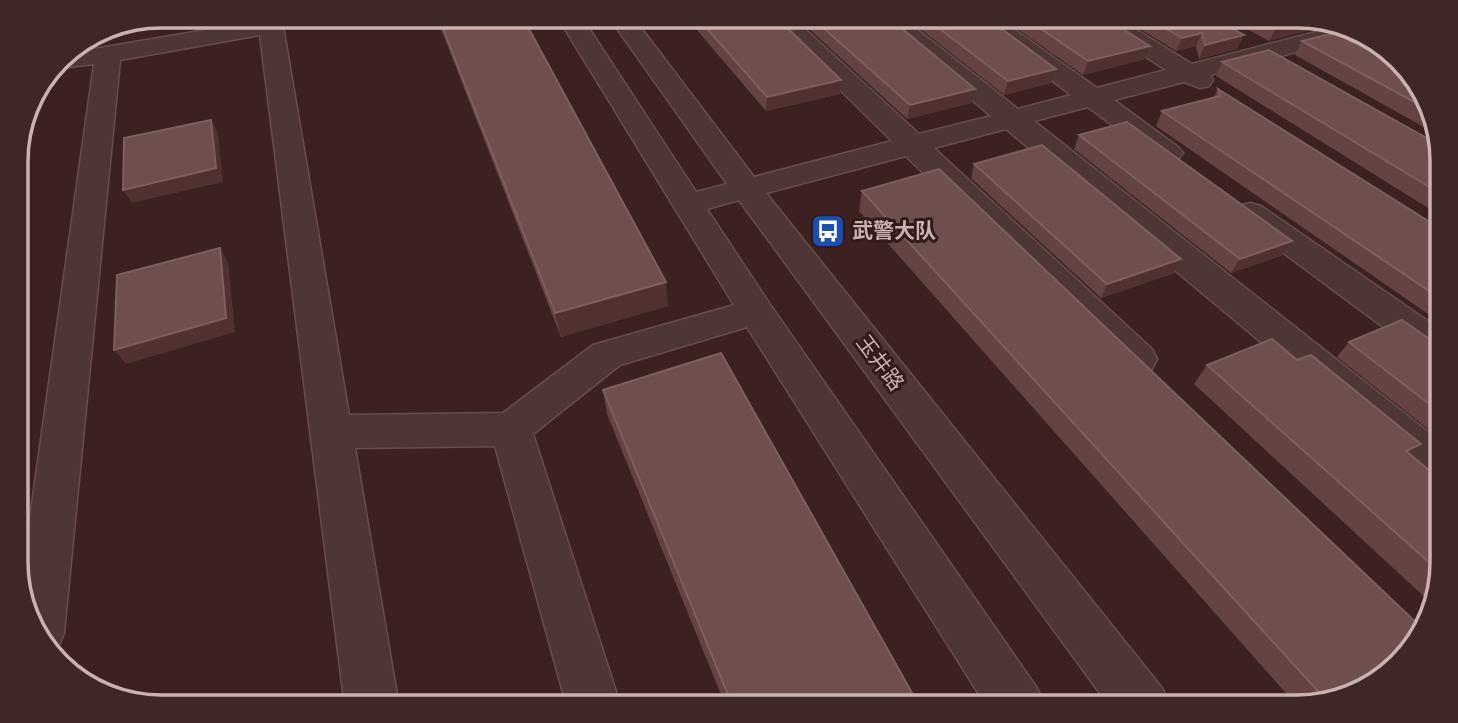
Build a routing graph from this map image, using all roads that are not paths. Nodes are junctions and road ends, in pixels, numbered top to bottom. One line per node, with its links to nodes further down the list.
1 (259, 28): 13 (street)
2 (271, 28): 30 (street)
3 (577, 28): 25 (street)
4 (629, 28): 23 (street, 玉井路)
5 (791, 28): 21 (street)
6 (901, 28): 20 (street)
7 (996, 28): 19 (street)
8 (1117, 28): 17 (street)
9 (1235, 34): 12 (street)
10 (1335, 34): 12 (street)
11 (1352, 40): 14 (street)
12 (1268, 53): 16 (street); 17 (street)
13 (108, 54): 15 (street); 32 (street)
14 (1368, 55)
15 (74, 60)
16 (1302, 72)
17 (1188, 73): 18 (street); 19 (street)
18 (1223, 95)
19 (1092, 98): 20 (street); 22 (street)
20 (1013, 119): 21 (street); 31 (street)
21 (915, 145): 23 (street); 28 (street)
22 (1194, 172)
23 (747, 189): 25 (street); 36 (street, 玉井路)
24 (1227, 196): 27 (street)
25 (687, 204): 26 (street)
26 (756, 312): 29 (street); 35 (street)
27 (1430, 342)
28 (1164, 383)
29 (511, 429): 30 (street); 34 (street)
30 (332, 432): 33 (street)
31 (1430, 458)
32 (41, 619)
33 (370, 695)
34 (590, 695)
35 (1010, 695)
36 (1134, 695)

